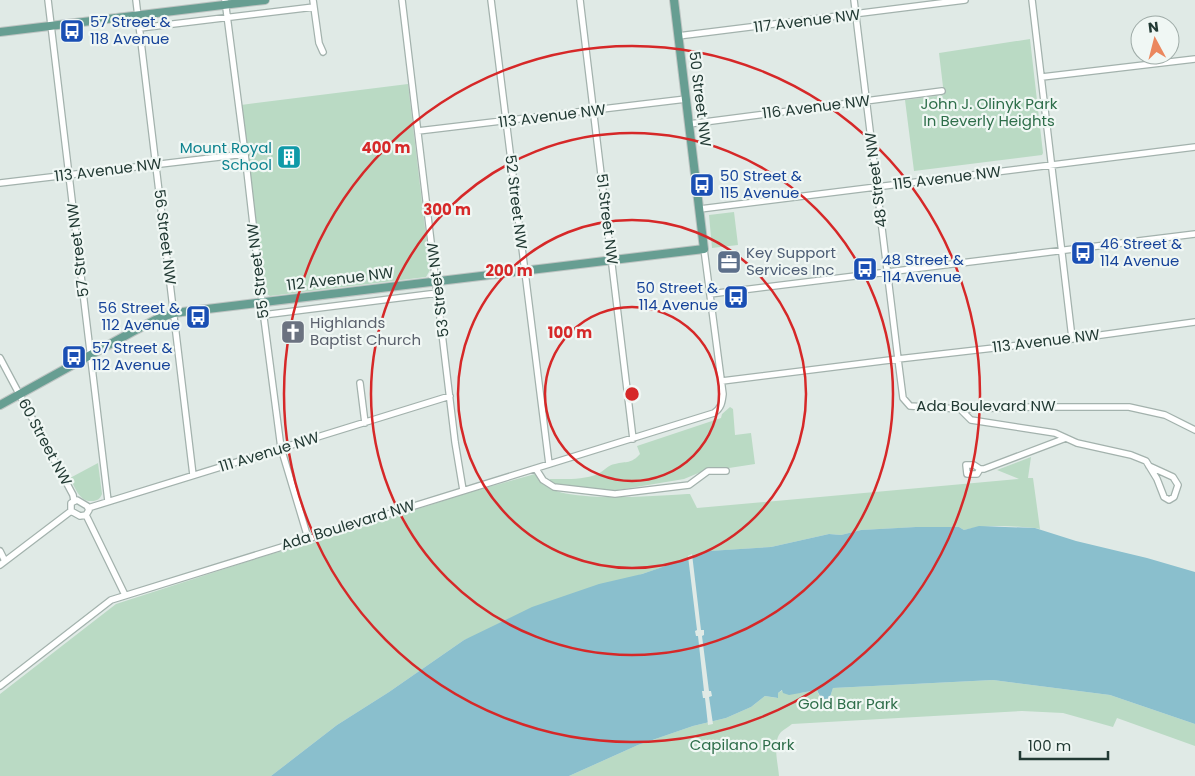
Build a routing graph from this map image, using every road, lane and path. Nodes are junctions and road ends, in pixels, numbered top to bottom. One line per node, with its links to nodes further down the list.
1 (48, 0): 17 (street, 57 Street NW)
2 (136, 0): 14 (street, 56 Street NW)
3 (265, 0): 12 (main road)
4 (313, 0): 13 (street)
5 (402, 0): 30 (street, 53 Street NW)
6 (491, 0): 28 (street, 52 Street NW)
7 (580, 0): 27 (street, 51 Street NW)
8 (674, 0): 20 (main road, 50 Street NW)
9 (854, 0): 15 (street, 48 Street NW)
10 (965, 0): 15 (street, 117 Avenue NW)
11 (1032, 0): 23 (street)
12 (225, 2): 14 (main road); 16 (street, 55 Street NW)
13 (314, 7): 16 (street); 21 (street)
14 (138, 15): 17 (main road); 18 (street, 56 Street NW)
15 (856, 15): 20 (street, 117 Avenue NW); 26 (street, 48 Street NW)
16 (227, 18): 18 (street); 32 (street, 55 Street NW)
17 (50, 26): 19 (main road); 35 (street, 57 Street NW)
18 (140, 28): 33 (street, 56 Street NW)
19 (0, 32)
20 (678, 36): 25 (main road, 50 Street NW)
21 (323, 52)
22 (1195, 59): 23 (street)
23 (1042, 77): 34 (street)
24 (942, 91): 26 (street, 116 Avenue NW)
25 (686, 99): 27 (street, 113 Avenue NW); 29 (main road, 50 Street NW)
26 (866, 101): 29 (street, 116 Avenue NW); 37 (street, 48 Street NW)
27 (593, 111): 28 (street, 113 Avenue NW); 42 (street, 51 Street NW)
28 (506, 121): 30 (street, 113 Avenue NW); 43 (street, 52 Street NW)
29 (689, 124): 38 (main road, 50 Street NW)
30 (418, 131): 45 (street, 53 Street NW)
31 (1195, 147): 34 (street, 115 Avenue NW)
32 (245, 154): 33 (street, 113 Avenue NW); 48 (street, 55 Street NW)
33 (156, 165): 35 (street, 113 Avenue NW); 49 (street, 56 Street NW)
34 (1052, 165): 37 (street, 115 Avenue NW); 41 (street)
35 (68, 175): 36 (street, 113 Avenue NW); 53 (street, 57 Street NW)
36 (0, 183)
37 (876, 186): 38 (street, 115 Avenue NW); 44 (street, 48 Street NW)
38 (700, 209): 40 (main road, 50 Street NW)
39 (1195, 234): 41 (street)
40 (704, 249): 42 (main road, 112 Avenue NW); 47 (street, 50 Street NW)
41 (1062, 251): 44 (street); 52 (street)
42 (612, 260): 43 (main road, 112 Avenue NW); 66 (street, 51 Street NW)
43 (524, 271): 45 (main road, 112 Avenue NW); 68 (street, 52 Street NW)
44 (887, 272): 47 (street); 55 (street, 48 Street NW)
45 (437, 282): 46 (street, 53 Street NW); 48 (main road, 112 Avenue NW)
46 (438, 293): 50 (street, 112 Avenue NW); 59 (street, 53 Street NW)
47 (710, 294): 56 (street, 50 Street NW)
48 (262, 303): 49 (main road, 112 Avenue NW); 50 (street, 55 Street NW)
49 (174, 313): 53 (main road, 112 Avenue NW); 73 (street, 56 Street NW)
50 (263, 315): 67 (street, 55 Street NW)
51 (1195, 322): 52 (street, 113 Avenue NW)
52 (1072, 338): 55 (street, 113 Avenue NW)
53 (91, 356): 58 (main road, 112 Avenue NW); 76 (street, 57 Street NW)
54 (0, 358): 58 (street, 60 Street NW)
55 (898, 359): 56 (street); 62 (street, Ada Boulevard NW)
56 (722, 381): 61 (street, 50 Street NW)
57 (360, 384): 63 (street)
58 (19, 395): 60 (main road, 112 Avenue NW); 75 (street, 60 Street NW)
59 (450, 396): 63 (street, 111 Avenue NW); 74 (street, 53 Street NW)
60 (0, 405)
61 (719, 409): 66 (street, Ada Boulevard NW)
62 (960, 409): 64 (street, Ada Boulevard NW); 65 (street)
63 (365, 423): 67 (street, 111 Avenue NW)
64 (1195, 430)
65 (1066, 438): 69 (street); 71 (street)
66 (633, 439): 68 (street, Ada Boulevard NW)
67 (281, 448): 73 (street, 111 Avenue NW); 80 (street, 55 Street NW)
68 (548, 464): 70 (street, Ada Boulevard NW)
69 (1149, 466): 69 (street)
70 (536, 469): 72 (street); 74 (street, Ada Boulevard NW)
71 (980, 469)
72 (726, 471)
73 (193, 474): 76 (street, 111 Avenue NW)
74 (463, 490): 80 (street, Ada Boulevard NW)
75 (74, 501): 77 (street); 78 (street)
76 (108, 501): 77 (street, 111 Avenue NW)
77 (88, 508): 79 (street)
78 (71, 511): 79 (street); 82 (street)
79 (86, 515): 84 (street)
80 (308, 538): 84 (street, Ada Boulevard NW)
81 (0, 551): 82 (street)
82 (5, 561): 83 (street)
83 (0, 565)
84 (125, 595): 85 (street, Ada Boulevard NW)
85 (0, 686)

